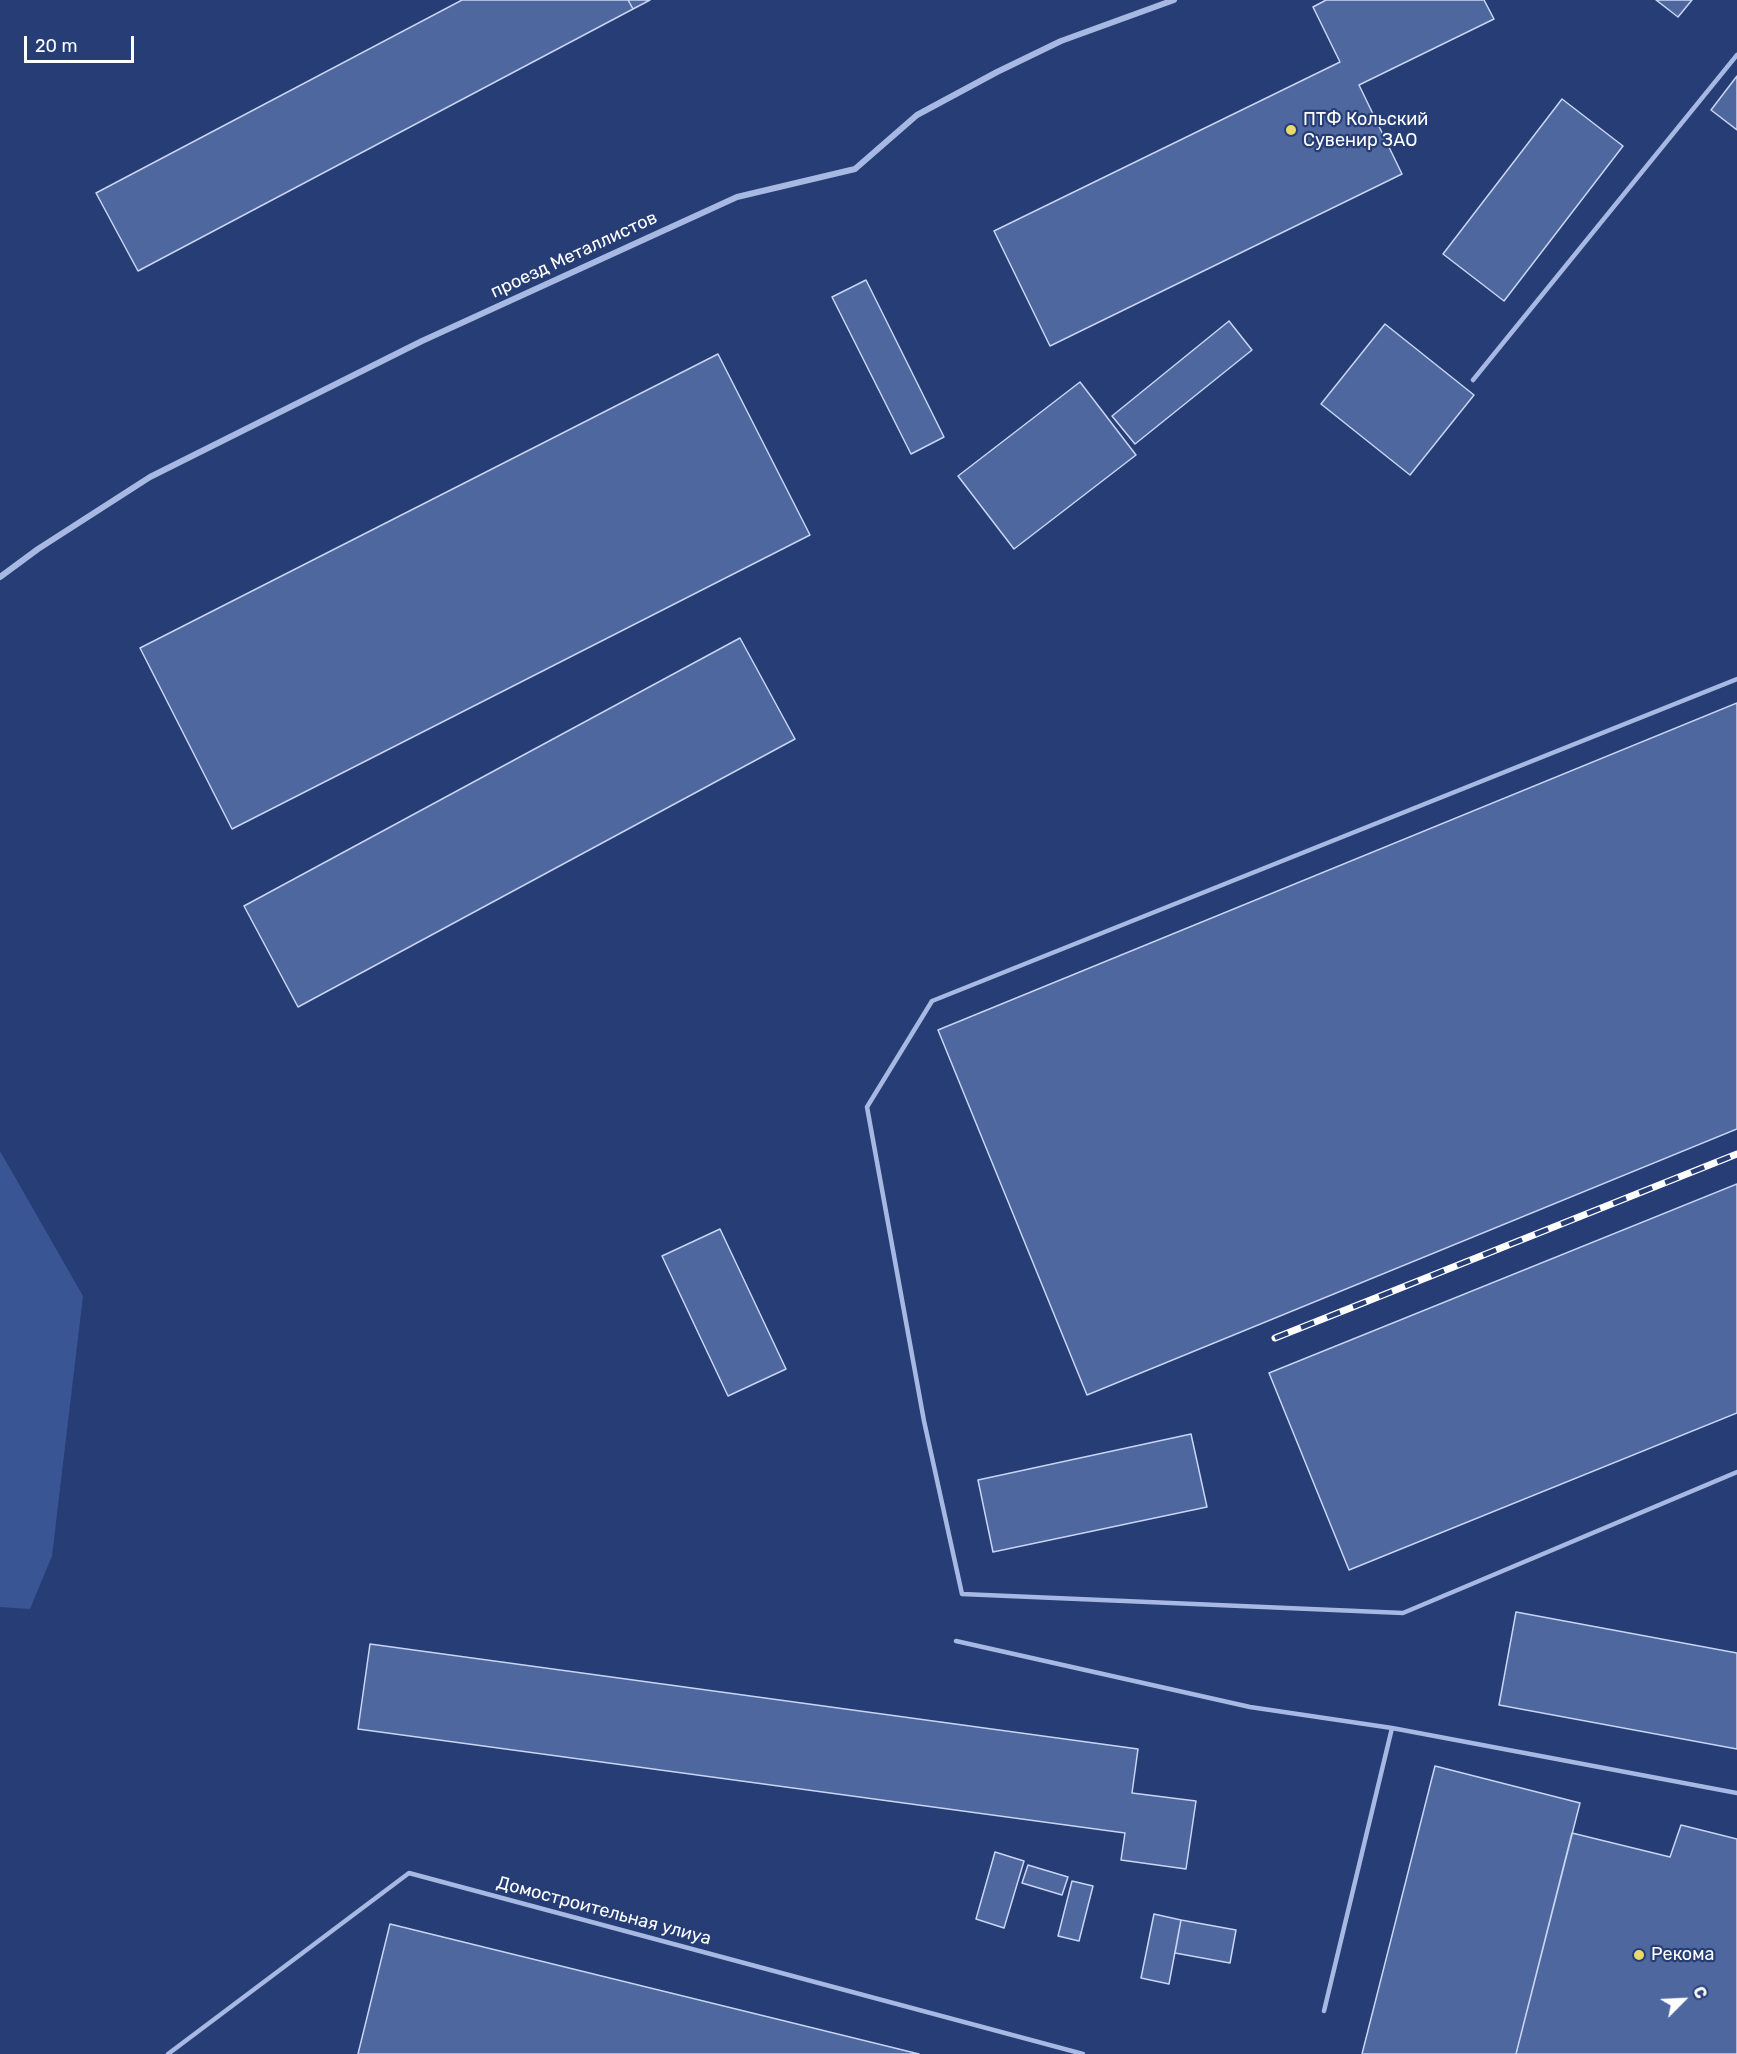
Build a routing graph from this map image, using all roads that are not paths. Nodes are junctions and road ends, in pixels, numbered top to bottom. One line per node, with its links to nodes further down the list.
1 (1174, 0): 4 (street, проезд Металлистов)
2 (1737, 55): 3 (lane)
3 (1473, 380)
4 (0, 577)
5 (1737, 679): 6 (lane)
6 (1737, 1472)
7 (956, 1641): 8 (lane)
8 (1392, 1728): 9 (lane); 10 (lane)
9 (1737, 1793)
10 (1324, 2011)
11 (168, 2054): 12 (lane, Домостроительная улиуа)
12 (1083, 2054)

